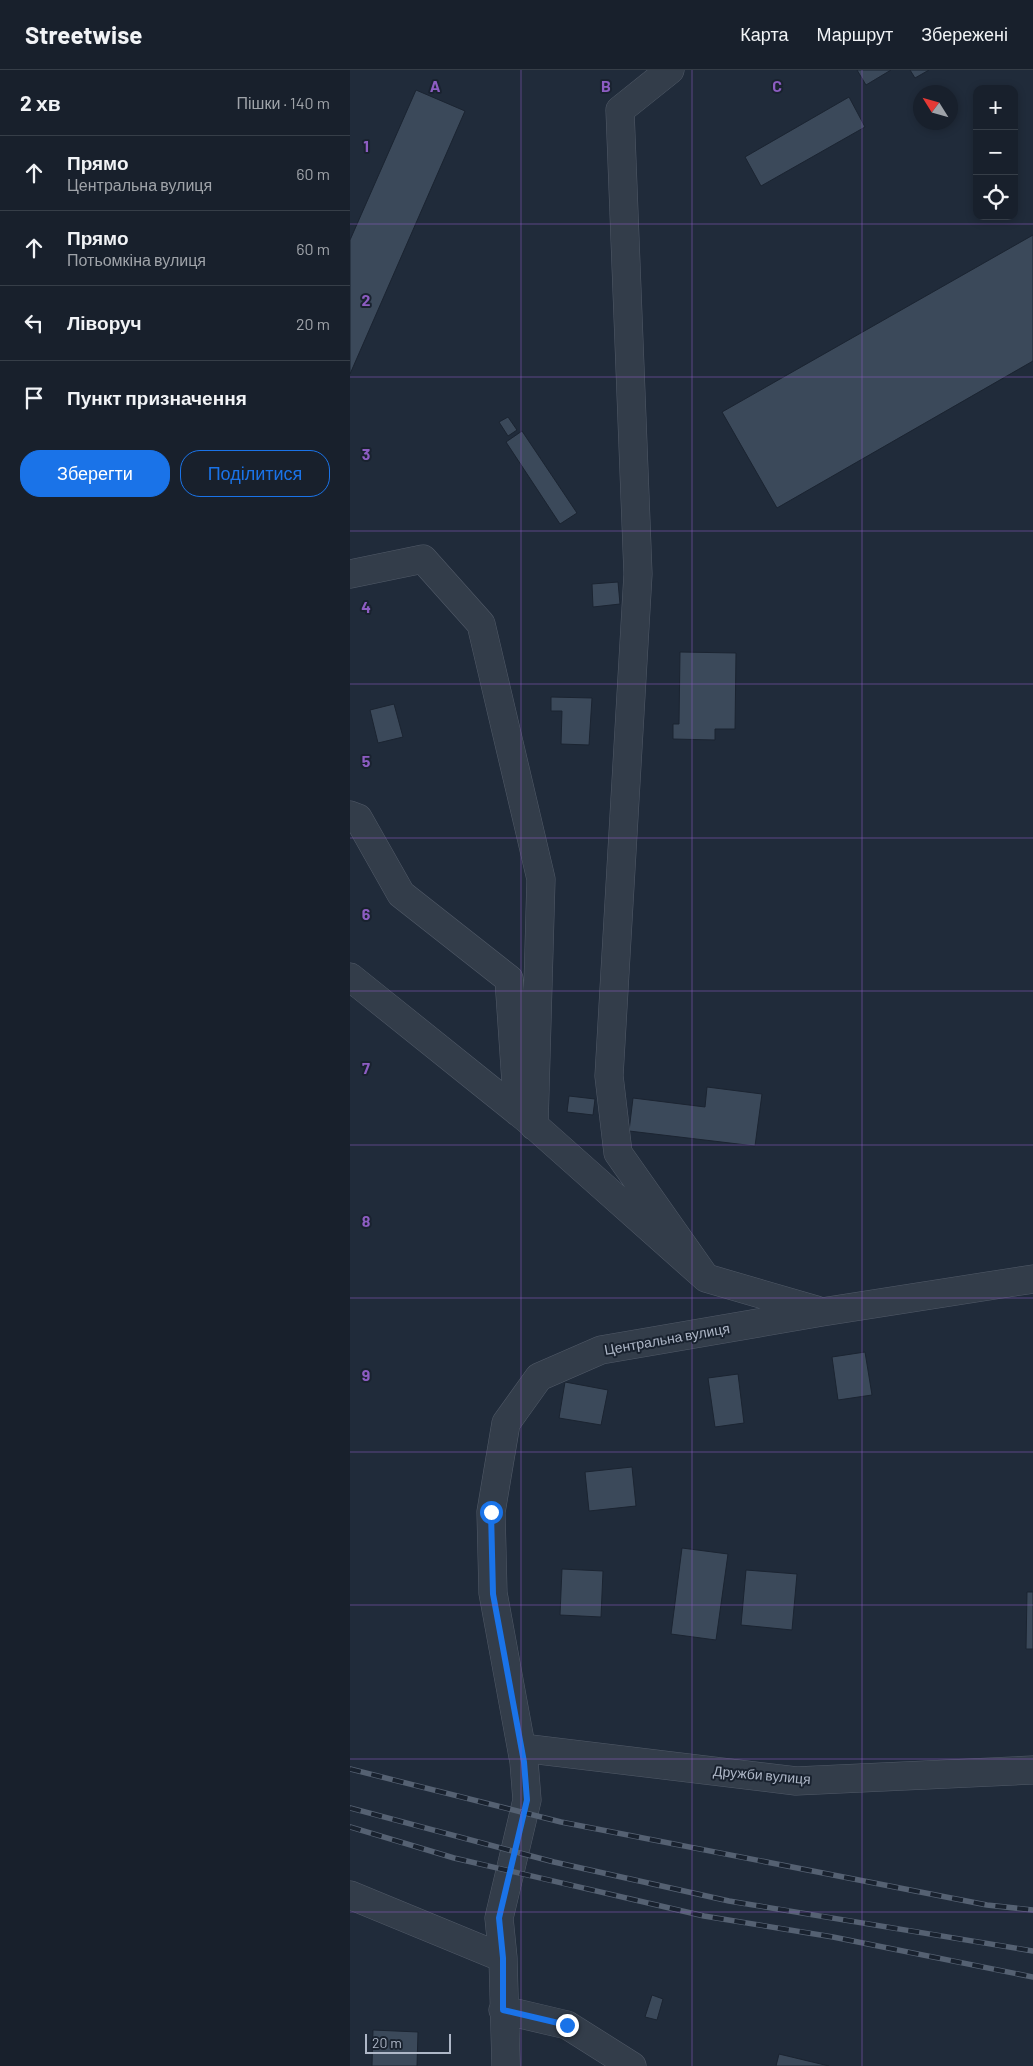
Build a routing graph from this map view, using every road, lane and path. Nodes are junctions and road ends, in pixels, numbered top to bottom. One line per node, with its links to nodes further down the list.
1 (670, 70): 6 (street)
2 (350, 574): 5 (street)
3 (350, 814): 5 (street)
4 (350, 978): 5 (street)
5 (526, 1119): 6 (street)
6 (706, 1278): 8 (street)
7 (1033, 1279): 8 (street, Центральна вулиця)
8 (822, 1312): 9 (street, Центральна вулиця)
9 (522, 1748): 10 (street, Дружби вулиця); 12 (street, Центральна вулиця)
10 (1033, 1770)
11 (350, 1895): 12 (street)
12 (503, 1958): 13 (street, Центральна вулиця)
13 (503, 2010): 14 (street, Центральна вулиця); 15 (street)
14 (506, 2066)
15 (632, 2066)

